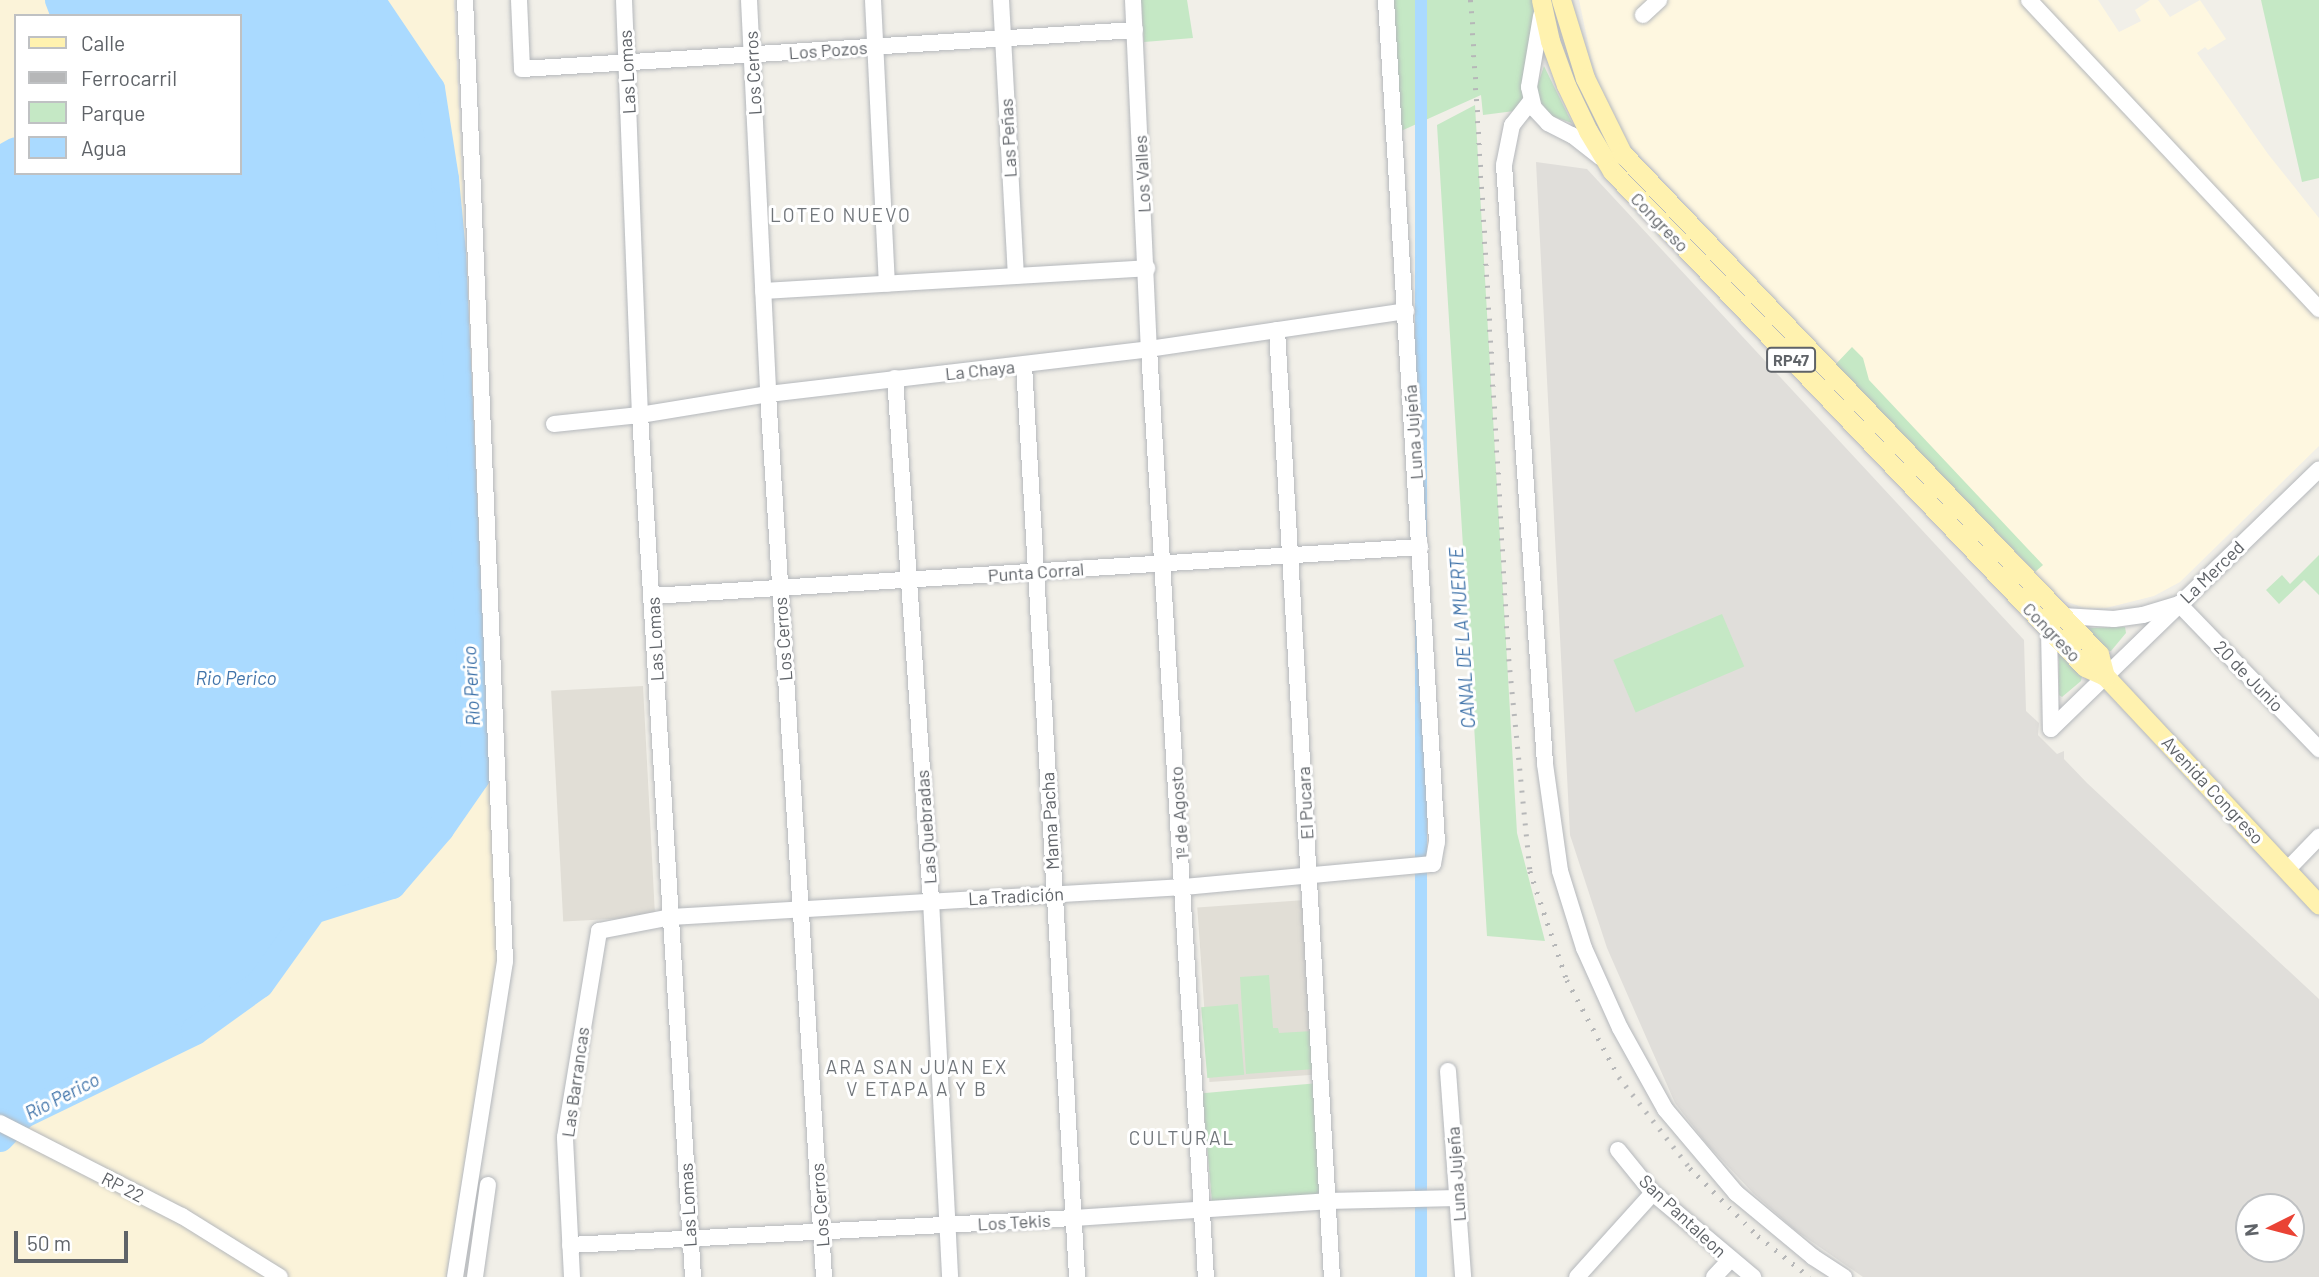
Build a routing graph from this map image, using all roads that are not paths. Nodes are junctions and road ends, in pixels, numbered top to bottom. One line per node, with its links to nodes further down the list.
1 (465, 0): 72 (street)
2 (519, 0): 18 (street, Los Pozos)
3 (624, 0): 18 (street, Las Lomas)
4 (749, 0): 17 (street, Los Cerros)
5 (873, 0): 16 (street)
6 (1001, 0): 15 (street, Las Peñas)
7 (1133, 0): 14 (street, Los Valles)
8 (1386, 0): 26 (street, Luna Jujeña)
9 (1541, 0): 19 (street); 20 (main road, Congreso / RP47)
10 (1561, 0): 43 (main road, Congreso / RP47)
11 (1659, 0): 13 (street)
12 (2029, 0): 25 (street)
13 (1643, 15)
14 (1135, 30): 15 (street, Los Pozos); 21 (street, Los Valles)
15 (1003, 38): 16 (street, Los Pozos); 22 (street, Las Peñas)
16 (876, 46): 17 (street, Los Pozos); 23 (street)
17 (753, 55): 18 (street, Los Pozos); 24 (street, Los Cerros)
18 (628, 63): 32 (street, Las Lomas)
19 (1531, 101): 20 (street); 85 (street)
20 (1606, 163): 43 (main road, Congreso / RP47)
21 (1147, 268): 22 (street); 28 (street, Los Valles)
22 (1016, 276): 23 (street)
23 (887, 284): 24 (street)
24 (764, 291): 31 (street, Los Cerros)
25 (2319, 309)
26 (1406, 311): 27 (street, La Chaya); 35 (street, Luna Jujeña)
27 (1276, 330): 28 (street, La Chaya); 36 (street, El Pucara)
28 (1149, 349): 29 (street, La Chaya); 37 (street, 1º de Agosto)
29 (1024, 365): 30 (street, La Chaya); 38 (street, Mama Pacha)
30 (895, 378): 31 (street, La Chaya); 39 (street, Las Quebradas)
31 (768, 394): 32 (street, La Chaya); 40 (street, Los Cerros)
32 (640, 415): 33 (street, La Chaya); 41 (street, Las Lomas)
33 (554, 424)
34 (2319, 469): 42 (street, La Merced)
35 (1420, 547): 36 (street, Punta Corral); 47 (street, Luna Jujeña)
36 (1291, 556): 37 (street, Punta Corral); 49 (street, El Pucara)
37 (1163, 563): 38 (street, Punta Corral); 50 (street, 1º de Agosto)
38 (1037, 573): 39 (street, Punta Corral); 51 (street, Mama Pacha)
39 (907, 581): 40 (street, Punta Corral); 52 (street, Las Quebradas)
40 (780, 588): 41 (street, Punta Corral); 54 (street, Los Cerros)
41 (652, 596): 55 (street, Las Lomas)
42 (2179, 604): 43 (street); 44 (street, La Merced); 45 (street, 20 de Junio)
43 (2056, 623): 44 (main road, Congreso / RP47); 44 (street, La Merced)
44 (2105, 676): 48 (main road, Avenida Congreso / RP47)
45 (2319, 749)
46 (2319, 837): 48 (street)
47 (1433, 864): 49 (street, La Tradición)
48 (2288, 869): 53 (main road, Avenida Congreso / RP47)
49 (1309, 877): 50 (street, La Tradición); 63 (street, El Pucara)
50 (1184, 887): 51 (street, La Tradición); 64 (street, 1º de Agosto)
51 (1054, 893): 52 (street, La Tradición); 65 (street, Mama Pacha)
52 (931, 901): 54 (street, La Tradición); 66 (street, Las Quebradas)
53 (2319, 905)
54 (801, 912): 55 (street, La Tradición); 67 (street, Los Cerros)
55 (671, 917): 56 (street, La Tradición); 68 (street, Las Lomas)
56 (599, 931): 69 (street, Las Barrancas)
57 (1448, 1071): 62 (street, Luna Jujeña)
58 (0, 1123): 71 (street, RP 22)
59 (1618, 1150): 61 (street, San Pantaleon)
60 (488, 1185): 73 (street)
61 (1653, 1193): 70 (street, San Pantaleon); 82 (street)
62 (1458, 1198): 63 (street, Los Tekis); 81 (street, Luna Jujeña)
63 (1327, 1201): 64 (street, Los Tekis); 80 (street, El Pucara)
64 (1202, 1210): 65 (street, Los Tekis); 79 (street, 1º de Agosto)
65 (1073, 1219): 66 (street, Los Tekis); 78 (street, Mama Pacha)
66 (946, 1225): 67 (street, Los Tekis); 77 (street, Las Quebradas)
67 (821, 1233): 68 (street, Los Tekis); 76 (street, Los Cerros)
68 (691, 1238): 69 (street, Los Tekis); 75 (street, Las Lomas)
69 (570, 1245): 74 (street, Las Barrancas)
70 (1730, 1260): 83 (street); 84 (street, San Pantaleon)
71 (280, 1277)
72 (455, 1277)
73 (475, 1277)
74 (572, 1277)
75 (693, 1277)
76 (824, 1277)
77 (950, 1277)
78 (1077, 1277)
79 (1206, 1277)
80 (1332, 1277)
81 (1463, 1277)
82 (1577, 1277)
83 (1714, 1277)
84 (1753, 1277)
85 (1844, 1277)

